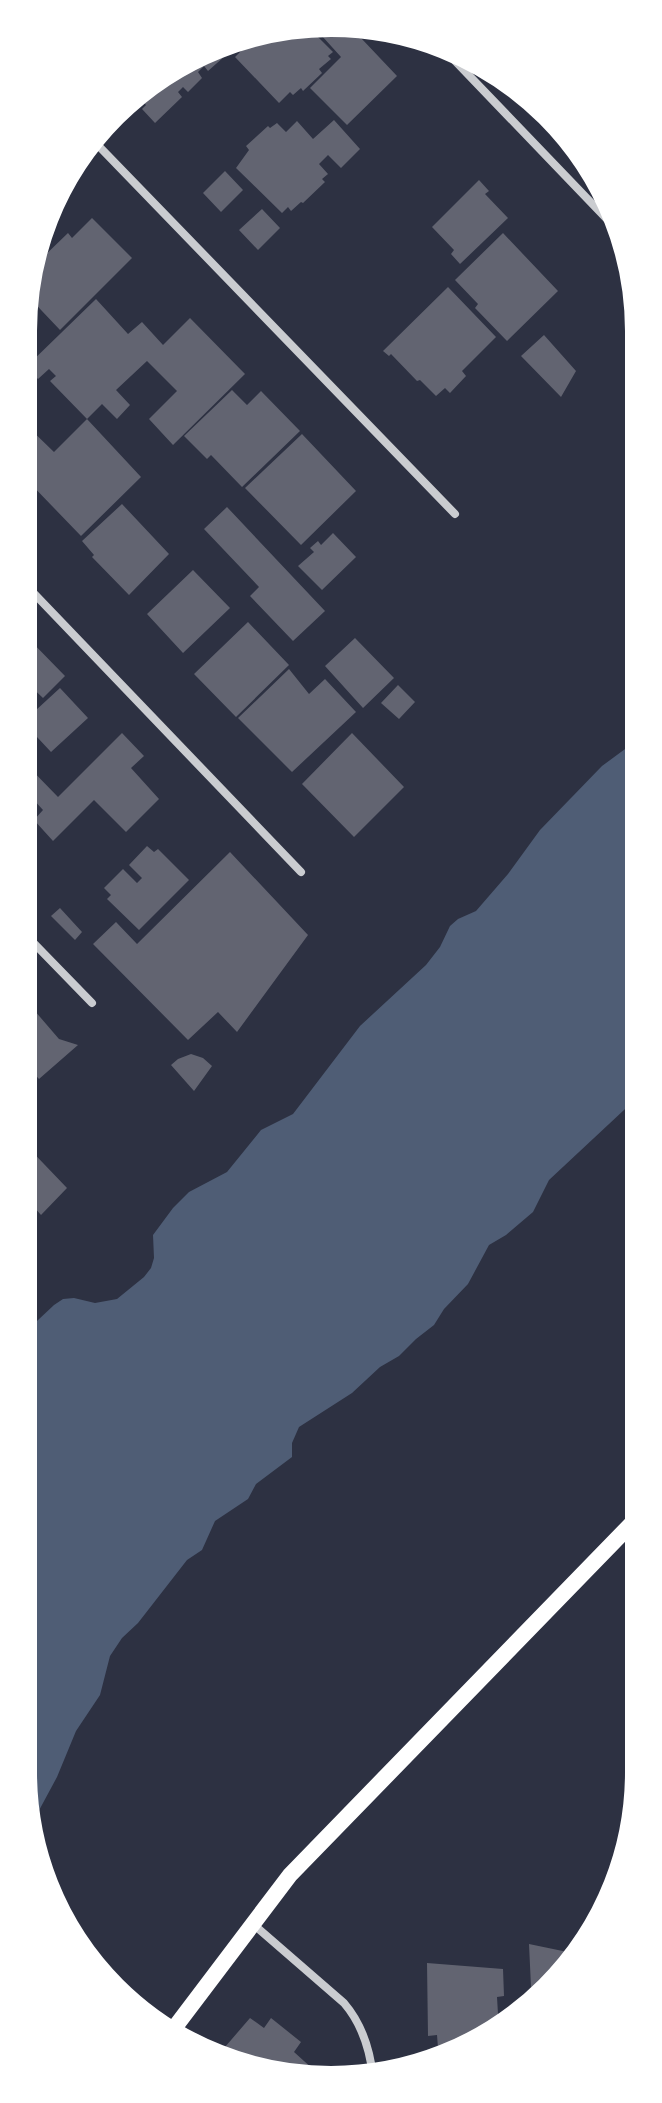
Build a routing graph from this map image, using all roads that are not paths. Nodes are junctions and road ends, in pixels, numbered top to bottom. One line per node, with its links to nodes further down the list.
1 (453, 58): 3 (street)
2 (97, 145): 4 (street)
3 (608, 221)
4 (455, 514)
5 (32, 591): 6 (street)
6 (301, 872)
7 (32, 941): 8 (street)
8 (92, 1003)
9 (630, 1525): 10 (main road)
10 (253, 1923): 11 (main road); 12 (street)
11 (175, 2027)
12 (371, 2068)

